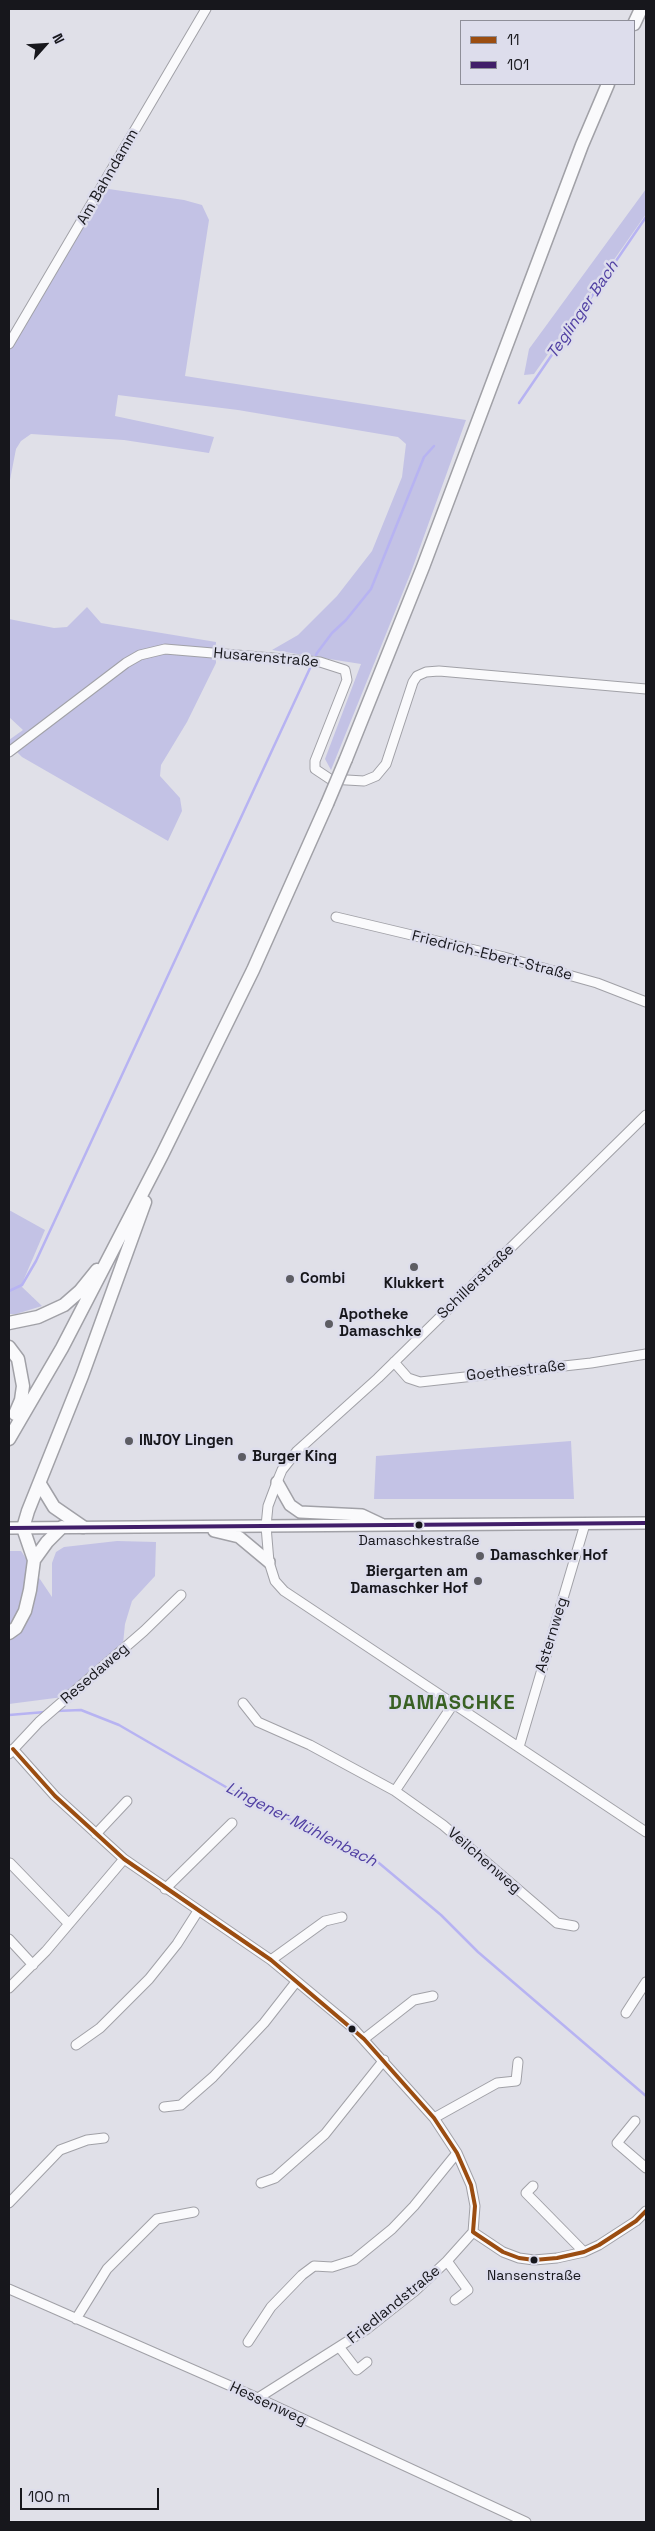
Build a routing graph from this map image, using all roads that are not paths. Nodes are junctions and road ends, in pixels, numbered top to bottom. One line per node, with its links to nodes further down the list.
1 (206, 9): 5 (street, Am Bahndamm)
2 (641, 9): 3 (main road)
3 (635, 22)
4 (608, 85): 11 (main road, bridge)
5 (9, 344)
6 (646, 689): 7 (street, Husarenstraße)
7 (9, 752)
8 (336, 917): 9 (street, Friedrich-Ebert-Straße)
9 (646, 1002)
10 (646, 1115): 16 (street, Schillerstraße)
11 (162, 1154): 12 (main road); 20 (main road)
12 (111, 1256): 13 (main road); 18 (main road)
13 (9, 1323)
14 (9, 1347): 17 (main road)
15 (646, 1354): 16 (street, Goethestraße)
16 (394, 1362): 19 (street, Schillerstraße)
17 (9, 1430)
18 (9, 1439)
19 (277, 1482): 23 (street, Schillerstraße); 24 (street)
20 (40, 1484): 26 (main road); 29 (main road)
21 (646, 1523): 22 (street)
22 (585, 1524): 24 (street); 36 (street, Asternweg)
23 (266, 1526): 24 (street); 27 (street); 31 (street)
24 (385, 1526)
25 (62, 1527): 26 (street); 29 (street); 30 (main road)
26 (83, 1527): 27 (street)
27 (200, 1527): 31 (street)
28 (9, 1528): 29 (street)
29 (23, 1528): 30 (main road)
30 (34, 1560): 33 (main road)
31 (269, 1562): 35 (street)
32 (181, 1595): 37 (street, Resedaweg)
33 (9, 1634)
34 (243, 1703): 38 (street, Veilchenweg)
35 (454, 1704): 36 (street); 38 (street)
36 (519, 1747): 41 (street)
37 (11, 1752): 42 (street)
38 (395, 1791): 49 (street, Veilchenweg)
39 (127, 1802): 42 (street)
40 (232, 1823): 45 (street)
41 (646, 1832)
42 (96, 1834): 43 (street)
43 (124, 1859): 45 (street); 48 (street)
44 (10, 1863): 48 (street)
45 (165, 1889): 46 (street)
46 (198, 1911): 51 (street); 59 (street)
47 (342, 1917): 51 (street)
48 (69, 1924): 52 (street)
49 (574, 1926)
50 (9, 1940): 52 (street)
51 (270, 1960): 53 (street)
52 (33, 1965): 55 (street)
53 (296, 1982): 58 (street); 62 (street)
54 (646, 1982): 57 (street)
55 (9, 1988)
56 (433, 1996): 58 (street)
57 (626, 2013)
58 (364, 2039): 60 (street)
59 (76, 2045)
60 (384, 2060): 63 (street); 68 (street)
61 (518, 2062): 63 (street)
62 (164, 2107)
63 (434, 2118): 66 (street)
64 (635, 2122): 67 (street)
65 (104, 2138): 70 (street)
66 (457, 2153): 73 (street); 79 (street)
67 (646, 2168)
68 (261, 2183)
69 (533, 2186): 74 (street)
70 (9, 2203)
71 (646, 2211): 74 (street)
72 (194, 2212): 78 (street)
73 (473, 2232): 74 (street); 75 (street, Friedlandstraße)
74 (584, 2252)
75 (447, 2261): 77 (street, Friedlandstraße); 80 (street, Friedlandstraße)
76 (9, 2289): 78 (street, Hessenweg)
77 (454, 2300)
78 (76, 2319): 82 (street, Hessenweg)
79 (248, 2342)
80 (340, 2348): 81 (street, Friedlandstraße); 82 (street, Friedlandstraße)
81 (368, 2362)
82 (258, 2398): 83 (street, Hessenweg)
83 (526, 2522)

